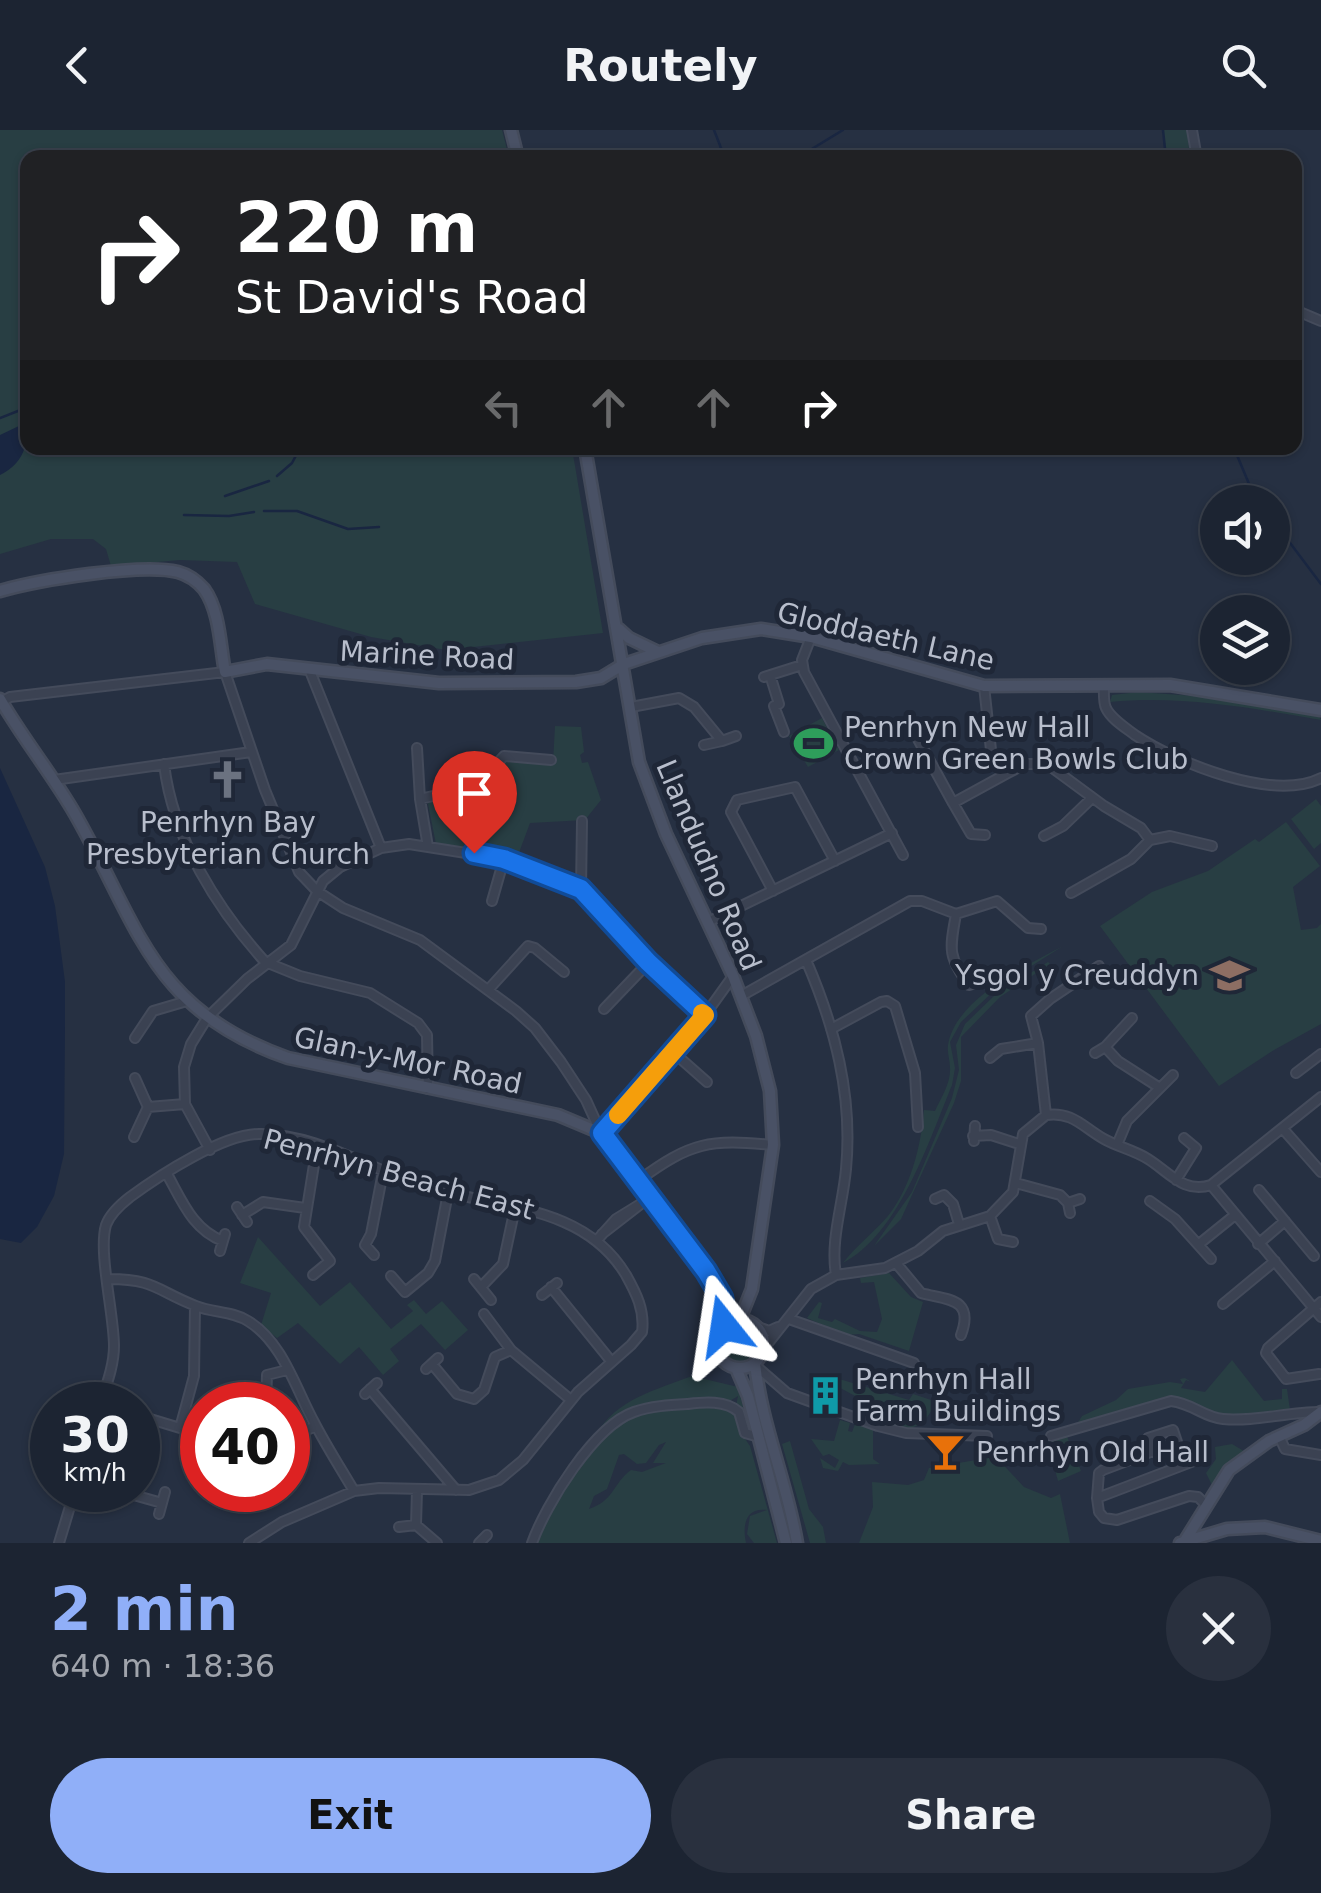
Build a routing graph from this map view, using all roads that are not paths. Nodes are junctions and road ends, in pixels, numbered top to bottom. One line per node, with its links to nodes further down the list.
1 (586, 455): 3 (street, Llandudno Road)
2 (0, 591): 9 (street)
3 (618, 628): 5 (street); 6 (street, Llandudno Road)
4 (810, 637): 5 (street, Gloddaeth Lane); 7 (street); 12 (street, Gloddaeth Lane)
5 (658, 652): 6 (street, Gloddaeth Lane)
6 (624, 664): 10 (street, Marine Road); 14 (street, Llandudno Road)
7 (802, 665): 17 (street); 32 (street)
8 (310, 671): 9 (street, Marine Road); 10 (street, Marine Road); 40 (street)
9 (225, 672): 13 (street); 22 (street)
10 (604, 676): 14 (street)
11 (1104, 685): 12 (street, Gloddaeth Lane); 15 (street, Gloddaeth Lane); 26 (street)
12 (984, 686): 25 (street)
13 (1, 700): 27 (street, Glan-y-Mor Road)
14 (630, 702): 19 (street); 50 (street, Llandudno Road)
15 (1321, 710)
16 (908, 721): 30 (street)
17 (784, 732)
18 (736, 736): 19 (street)
19 (722, 741): 20 (street)
20 (704, 745)
21 (417, 748): 29 (street)
22 (252, 752): 24 (street); 45 (street)
23 (551, 760): 29 (street)
24 (164, 764): 27 (street); 56 (street)
25 (1006, 774): 28 (street); 30 (street)
26 (1321, 778)
27 (54, 780): 67 (street, Glan-y-Mor Road)
28 (1092, 798): 35 (street); 36 (street)
29 (420, 799): 38 (street)
30 (953, 802): 33 (street)
31 (582, 820): 44 (street)
32 (892, 833): 41 (street); 43 (street)
33 (971, 834): 34 (street); 39 (street)
34 (986, 834)
35 (1044, 836)
36 (1150, 840): 37 (street); 47 (street)
37 (1212, 846)
38 (428, 847): 40 (street); 42 (street)
39 (964, 847)
40 (381, 848): 45 (street)
41 (904, 855)
42 (504, 859): 44 (street); 48 (street)
43 (835, 861): 46 (street); 46 (street)
44 (581, 889): 55 (street)
45 (317, 891): 56 (street); 64 (street)
46 (773, 891): 50 (street)
47 (1071, 894)
48 (492, 900)
49 (956, 914): 51 (street); 54 (street); 63 (street)
50 (708, 922): 60 (street, Llandudno Road)
51 (1028, 928): 52 (street); 53 (street)
52 (1041, 930)
53 (1021, 939)
54 (806, 960): 66 (street); 76 (street)
55 (648, 962): 68 (street); 70 (street)
56 (268, 963): 72 (street); 91 (street)
57 (1079, 966): 61 (street)
58 (1099, 966): 61 (street)
59 (562, 967): 64 (street)
60 (733, 976): 66 (street, Llandudno Road); 70 (street)
61 (1086, 976): 71 (street)
62 (982, 981): 63 (street)
63 (969, 985): 65 (street)
64 (488, 990): 98 (street)
65 (961, 995)
66 (741, 996): 103 (street, Llandudno Road)
67 (187, 1001): 72 (street, Glan-y-Mor Road); 77 (street)
68 (604, 1008)
69 (1018, 1010): 71 (street)
70 (705, 1015): 82 (street)
71 (1031, 1016): 79 (street)
72 (207, 1018): 91 (street, Glan-y-Mor Road); 93 (street)
73 (1112, 1018): 75 (street)
74 (1132, 1018): 75 (street)
75 (1122, 1027): 80 (street)
76 (831, 1029): 96 (street); 140 (street)
77 (135, 1038)
78 (991, 1041): 81 (street)
79 (1038, 1043): 81 (street); 95 (street)
80 (1104, 1048): 83 (street); 90 (street)
81 (1001, 1049): 85 (street)
82 (674, 1052): 89 (street); 98 (street)
83 (1096, 1053)
84 (1321, 1054): 86 (street)
85 (990, 1058)
86 (1296, 1072)
87 (1173, 1075): 90 (street)
88 (135, 1078): 94 (street)
89 (707, 1082)
90 (1160, 1088): 104 (street)
91 (428, 1089): 98 (street, Glan-y-Mor Road)
92 (1321, 1097): 97 (street)
93 (185, 1104): 94 (street); 106 (street)
94 (148, 1107): 100 (street)
95 (1046, 1115): 102 (street); 104 (street)
96 (918, 1127)
97 (1284, 1128): 108 (street); 114 (street)
98 (602, 1133): 110 (street)
99 (974, 1134): 102 (street)
100 (134, 1137)
101 (1184, 1138): 111 (street)
102 (1018, 1144): 112 (street)
103 (773, 1145): 110 (street); 145 (street, Llandudno Road)
104 (1117, 1145): 111 (street)
105 (318, 1146): 106 (street, Penrhyn Beach East); 107 (street, Penrhyn Beach East); 122 (street)
106 (210, 1150): 109 (street, Penrhyn Beach East)
107 (383, 1172): 116 (street, Penrhyn Beach East); 134 (street)
108 (1321, 1172)
109 (167, 1174): 133 (street); 142 (street, Penrhyn Beach East)
110 (639, 1180): 120 (street)
111 (1176, 1180): 114 (street)
112 (1016, 1183): 119 (street); 125 (street)
113 (948, 1184): 117 (street)
114 (1211, 1185): 126 (street)
115 (1259, 1190): 127 (street)
116 (448, 1194): 123 (street, Penrhyn Beach East); 141 (street)
117 (944, 1194): 118 (street); 128 (street)
118 (935, 1199)
119 (1080, 1199)
120 (646, 1200): 129 (street); 144 (street)
121 (1150, 1200): 131 (street)
122 (306, 1208): 124 (street); 139 (street)
123 (515, 1208): 129 (street, Penrhyn Beach East); 146 (street)
124 (242, 1215)
125 (990, 1216): 128 (street); 130 (street)
126 (1235, 1216): 131 (street); 132 (street)
127 (1285, 1221): 132 (street); 135 (street)
128 (959, 1224): 138 (street)
129 (599, 1237): 159 (street)
130 (1013, 1242)
131 (1199, 1244): 136 (street)
132 (1258, 1244): 137 (street)
133 (220, 1251)
134 (374, 1255)
135 (1314, 1256)
136 (1211, 1260)
137 (1276, 1261): 147 (street); 149 (street)
138 (896, 1264): 140 (street); 156 (street)
139 (312, 1275)
140 (836, 1275): 153 (street)
141 (391, 1276)
142 (108, 1279): 148 (street); 169 (street, Penrhyn Beach East)
143 (542, 1294): 159 (street)
144 (722, 1298): 152 (street); 155 (street)
145 (750, 1298): 152 (street, Llandudno Road); 154 (street, Llandudno Road)
146 (491, 1300)
147 (1223, 1304)
148 (195, 1306): 165 (street); 176 (street)
149 (1317, 1306): 150 (street); 166 (street)
150 (1321, 1317)
151 (490, 1318): 158 (street)
152 (738, 1320): 154 (street); 155 (street)
153 (788, 1320): 154 (street); 157 (street); 160 (street)
154 (756, 1325): 157 (street)
155 (724, 1326): 164 (street)
156 (961, 1335)
157 (764, 1347): 163 (street)
158 (511, 1350): 162 (street); 173 (street)
159 (611, 1361): 173 (street)
160 (914, 1362)
161 (266, 1363): 167 (street)
162 (432, 1364)
163 (756, 1365): 164 (street); 168 (street); 171 (street)
164 (736, 1368): 183 (street)
165 (287, 1370): 167 (street); 178 (street)
166 (1319, 1374)
167 (267, 1376): 170 (street)
168 (767, 1376): 171 (street); 180 (street)
169 (106, 1382)
170 (267, 1382)
171 (756, 1384): 207 (street)
172 (371, 1389): 188 (street)
173 (571, 1400): 188 (street)
174 (1298, 1412): 175 (street); 177 (street); 181 (street)
175 (1320, 1412): 177 (street)
176 (160, 1422)
177 (1308, 1422): 182 (street)
178 (316, 1426): 179 (street); 189 (street)
179 (310, 1429)
180 (987, 1436)
181 (1051, 1436)
182 (1279, 1436): 185 (street); 193 (street)
183 (759, 1437): 205 (street); 206 (street)
184 (1152, 1452): 191 (street)
185 (1321, 1455)
186 (1194, 1461): 191 (street)
187 (417, 1490): 188 (street); 189 (street); 196 (street)
188 (456, 1490)
189 (354, 1491): 202 (street)
190 (165, 1492): 192 (street)
191 (1097, 1498): 193 (street)
192 (162, 1503): 195 (street)
193 (1206, 1504): 200 (street)
194 (69, 1512): 201 (street)
195 (159, 1514)
196 (416, 1525): 197 (street); 203 (street)
197 (399, 1527)
198 (487, 1535): 204 (street)
199 (1321, 1540): 200 (street)
200 (1183, 1541)
201 (61, 1543)
202 (249, 1543)
203 (437, 1543)
204 (479, 1543)
205 (532, 1543)
206 (786, 1543)
207 (797, 1543)

